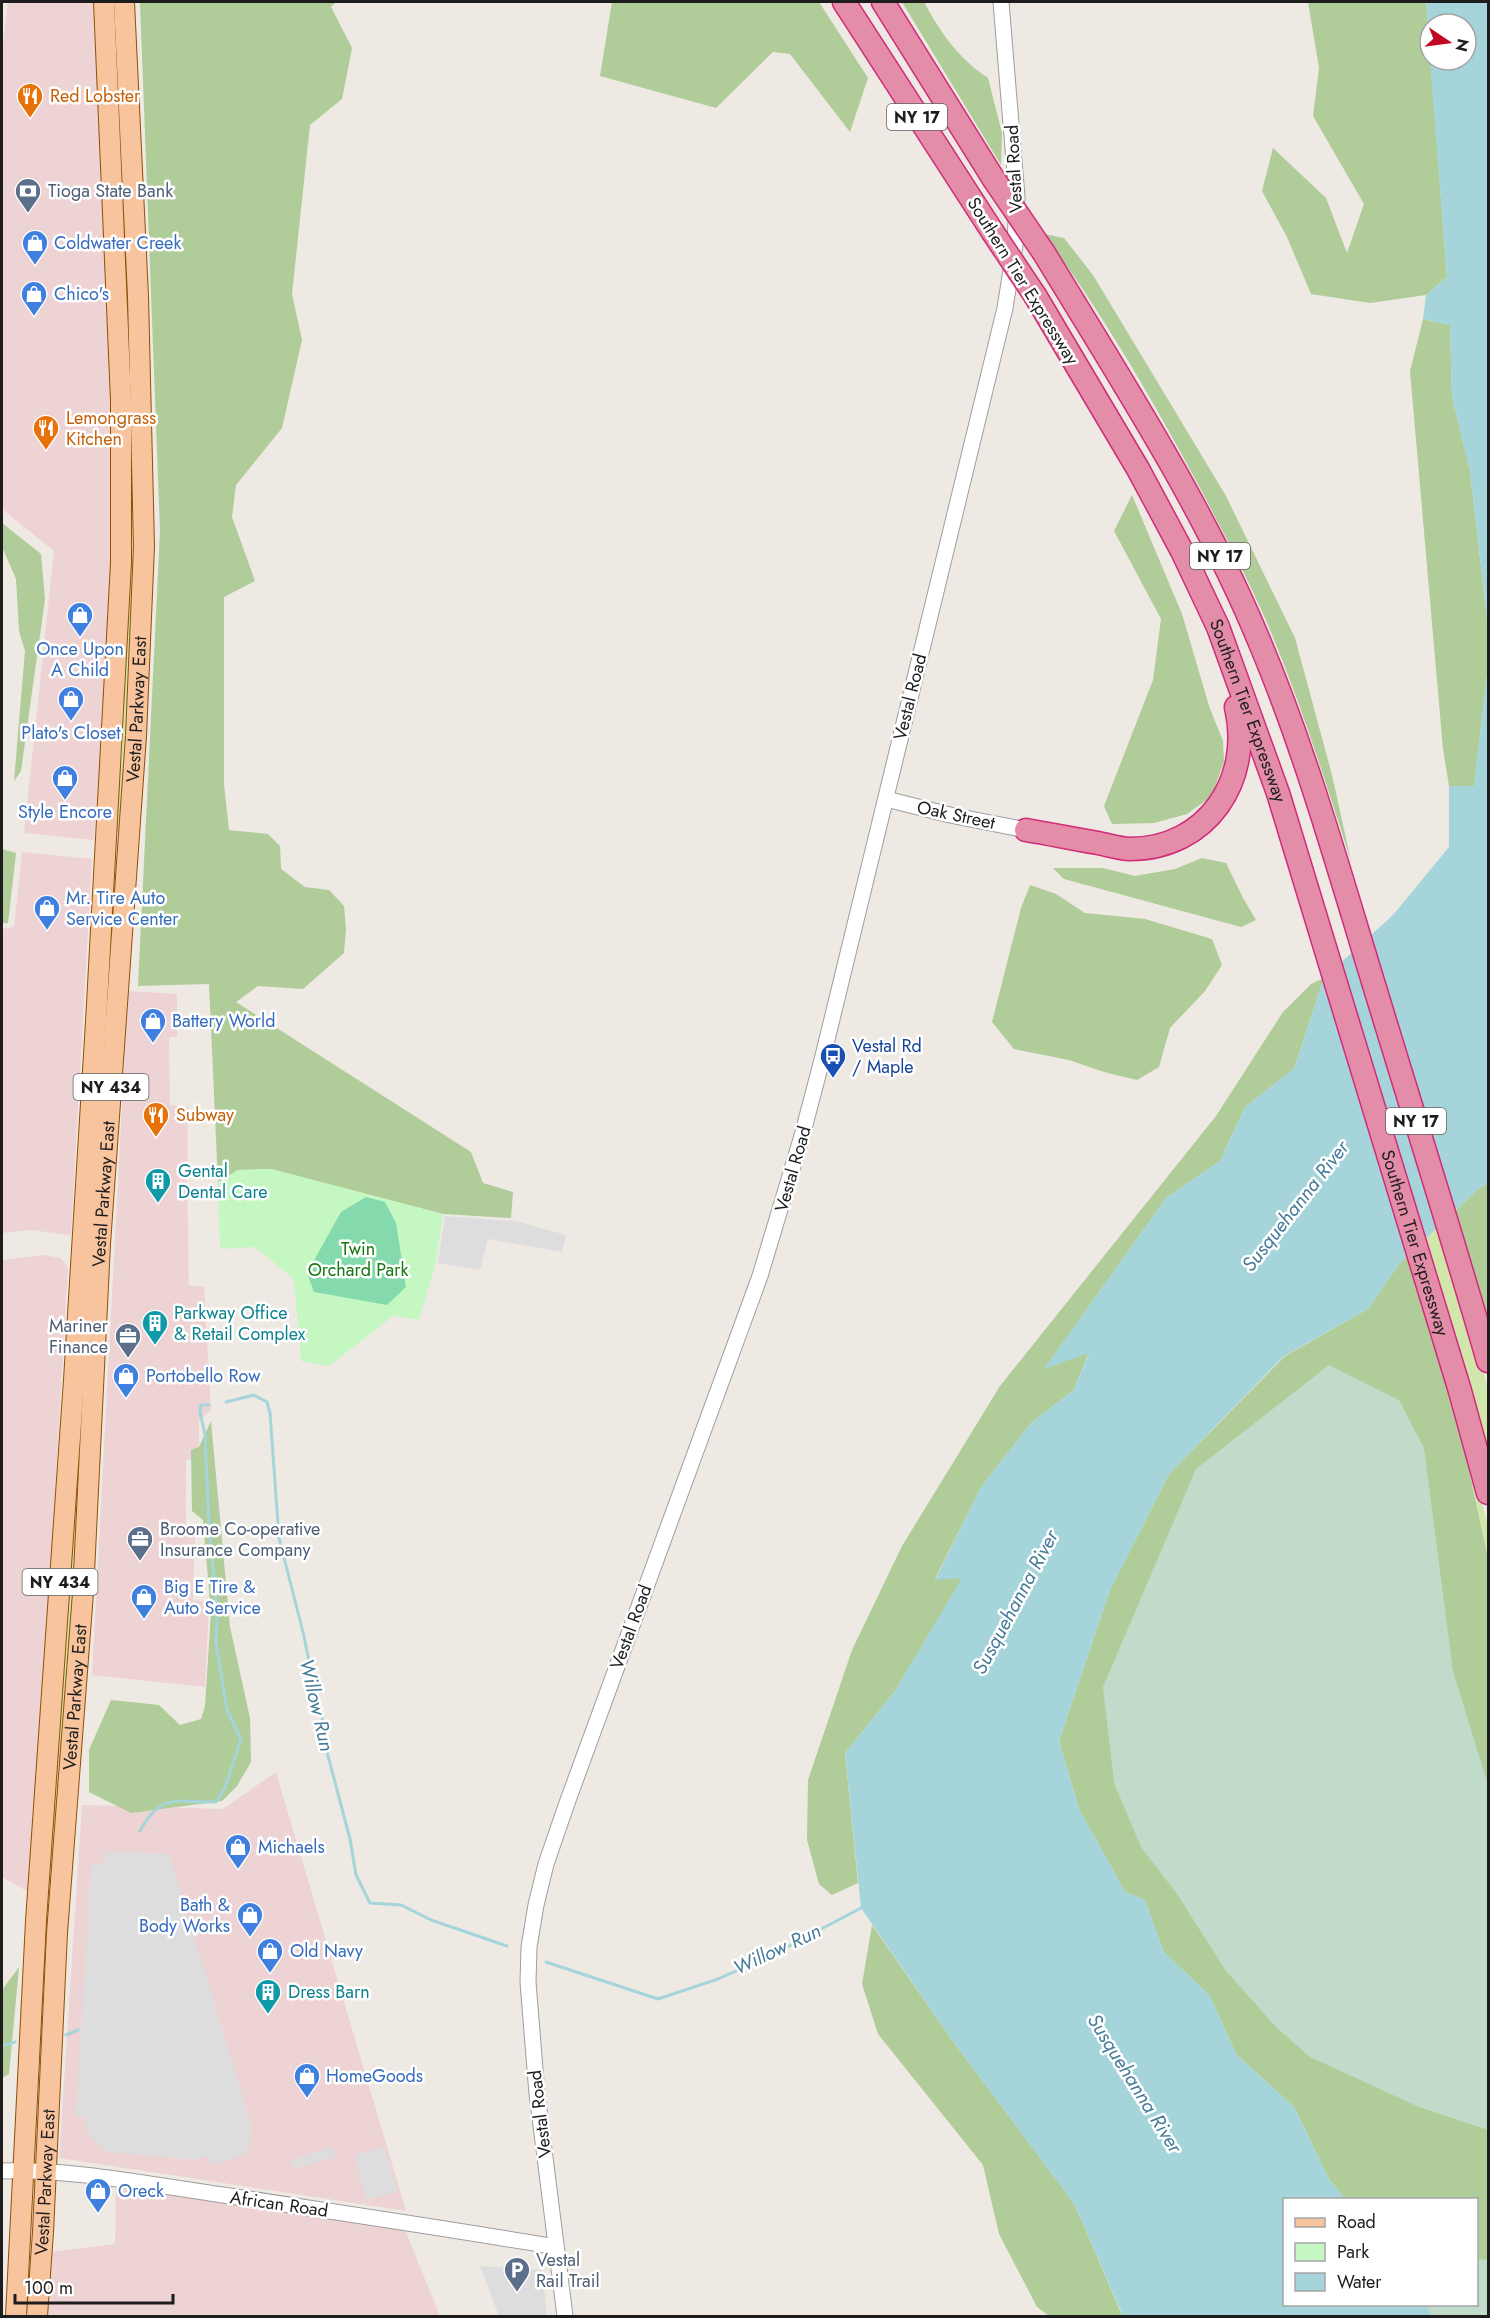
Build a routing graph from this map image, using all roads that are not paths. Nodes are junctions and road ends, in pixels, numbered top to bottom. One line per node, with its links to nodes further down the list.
1 (104, 2): 12 (main road, Vestal Parkway East / NY 434)
2 (124, 2): 13 (main road, Vestal Parkway East / NY 434)
3 (843, 2): 6 (highway, Southern Tier Expressway / NY 17, bridge)
4 (883, 2): 9 (highway, Southern Tier Expressway / NY 17, bridge)
5 (1001, 2): 7 (street, Vestal Road)
6 (1218, 627): 8 (highway); 10 (highway, Southern Tier Expressway / NY 17)
7 (886, 799): 8 (street, Oak Street); 14 (street, Vestal Road)
8 (1026, 830)
9 (1488, 1360)
10 (1488, 1493)
11 (2, 2170): 12 (street, African Road)
12 (24, 2170): 13 (street, African Road); 15 (main road, Vestal Parkway East / NY 434)
13 (46, 2171): 14 (street, African Road); 16 (main road, Vestal Parkway East / NY 434)
14 (556, 2247): 17 (street, Vestal Road)
15 (16, 2316)
16 (37, 2316)
17 (565, 2316)

